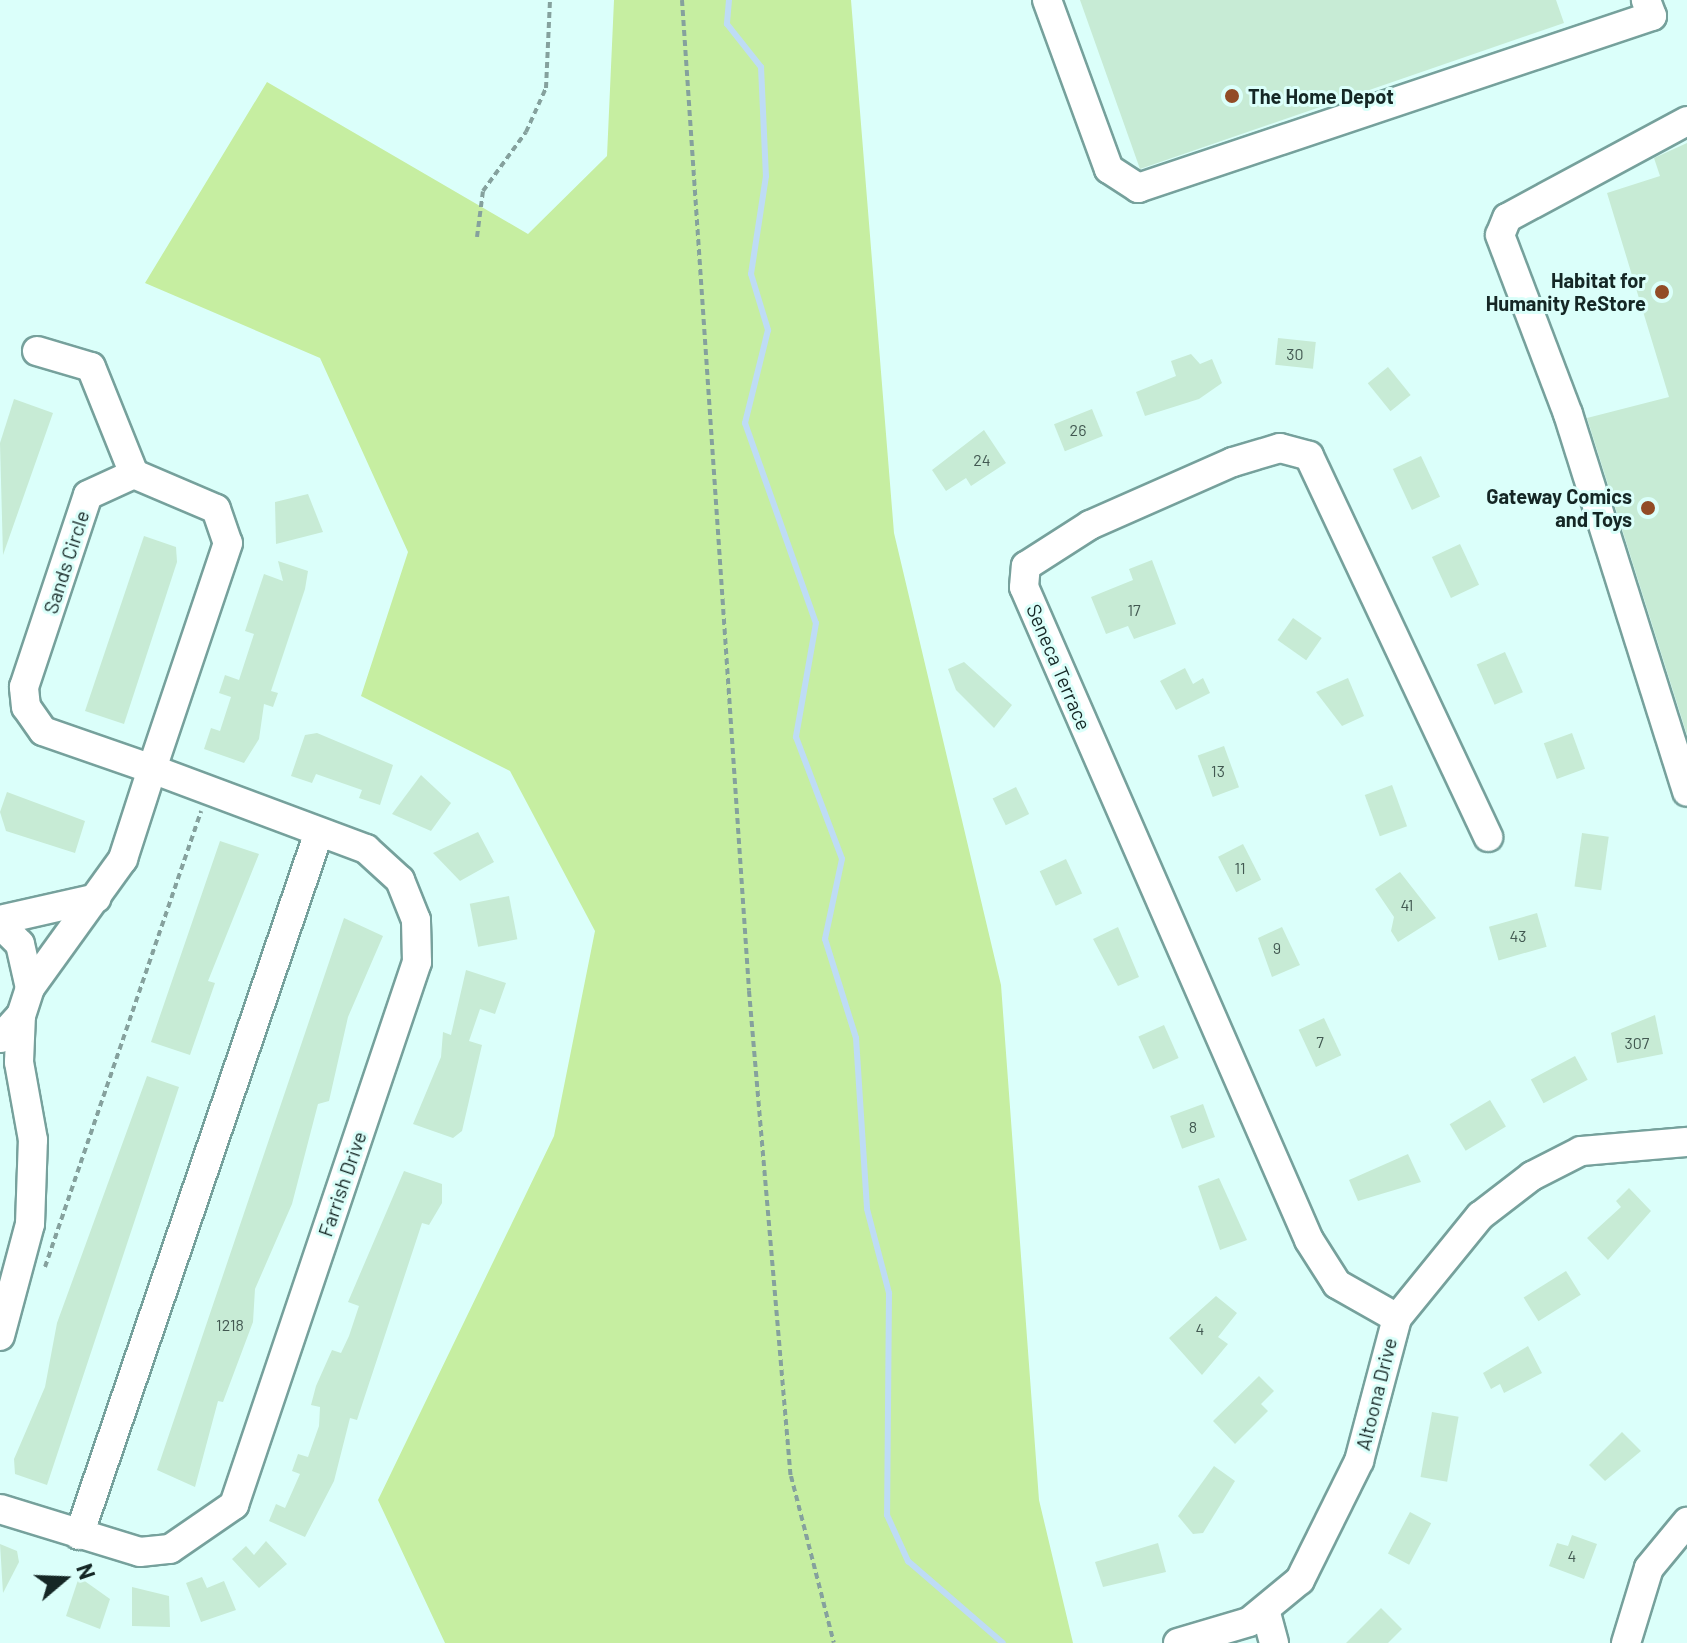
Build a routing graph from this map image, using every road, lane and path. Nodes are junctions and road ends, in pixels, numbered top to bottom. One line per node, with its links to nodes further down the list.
1 (550, 0): 6 (path)
2 (682, 0): 27 (path)
3 (1047, 0): 4 (street)
4 (1646, 0)
5 (1687, 121): 10 (street)
6 (477, 237)
7 (37, 351): 8 (street)
8 (134, 474): 9 (street); 9 (street, Sands Circle)
9 (152, 769): 12 (street, Farrish Drive); 14 (street)
10 (1687, 792)
11 (201, 811): 20 (path)
12 (319, 832): 25 (street); 25 (street, Farrish Drive)
13 (1488, 837): 21 (street, Seneca Terrace)
14 (97, 898): 15 (street); 16 (street)
15 (0, 922): 16 (street)
16 (30, 988): 17 (street)
17 (21, 1015): 18 (street); 22 (street)
18 (0, 1038)
19 (1687, 1142): 21 (street, Altoona Drive)
20 (43, 1273)
21 (1397, 1318): 26 (street, Altoona Drive)
22 (0, 1336)
23 (0, 1509): 25 (street, Farrish Drive)
24 (1687, 1522): 30 (street)
25 (79, 1535)
26 (1266, 1613): 28 (street, Altoona Drive); 29 (street)
27 (834, 1643)
28 (1178, 1643)
29 (1274, 1643)
30 (1626, 1643)

